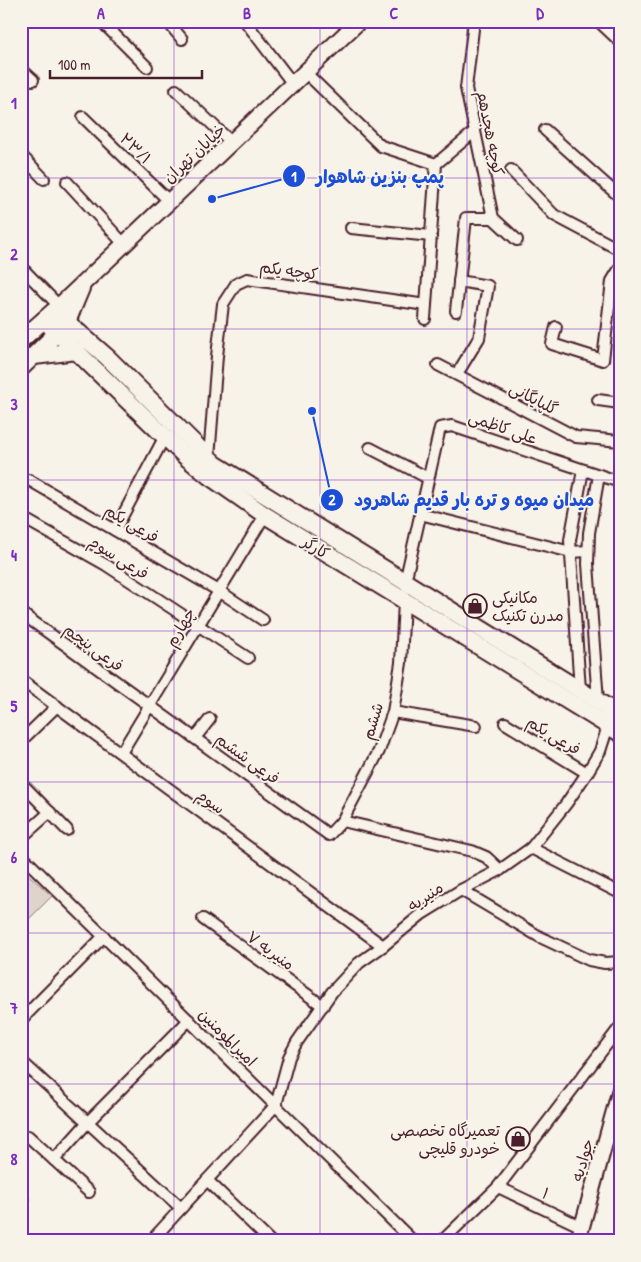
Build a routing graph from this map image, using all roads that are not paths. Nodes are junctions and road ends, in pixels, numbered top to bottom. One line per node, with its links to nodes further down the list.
1 (101, 21): 9 (street)
2 (167, 21): 8 (street)
3 (245, 21): 13 (street)
4 (474, 21): 17 (street, کوچه هجدهم)
5 (602, 21): 7 (main road)
6 (352, 24): 11 (main road, خیابان تهران)
7 (620, 38)
8 (182, 39)
9 (147, 67)
10 (21, 69): 12 (street)
11 (305, 72): 13 (main road, خیابان تهران); 20 (street)
12 (33, 80)
13 (293, 84): 18 (main road, خیابان تهران)
14 (176, 90): 18 (street)
15 (83, 117): 25 (street, ۲۳/۱)
16 (546, 130): 24 (street)
17 (475, 131): 20 (street); 26 (street, کوچه هجدهم)
18 (232, 142): 25 (main road, خیابان تهران)
19 (21, 155): 22 (street)
20 (436, 164): 28 (street)
21 (511, 170): 31 (street)
22 (44, 179)
23 (66, 182): 30 (street)
24 (620, 197)
25 (168, 201): 30 (main road, خیابان تهران)
26 (493, 218): 29 (street); 34 (street)
27 (351, 228): 28 (street)
28 (431, 236): 36 (street)
29 (517, 240)
30 (124, 244): 35 (main road, خیابان تهران)
31 (620, 250)
32 (21, 267): 38 (street)
33 (620, 268): 40 (street)
34 (459, 281): 37 (street); 47 (street)
35 (85, 282): 38 (main road, خیابان تهران); 41 (main road)
36 (426, 305): 39 (street); 53 (street, کوچه یکم)
37 (456, 311)
38 (52, 312): 41 (main road, کارگر); 42 (main road)
39 (425, 319)
40 (556, 327)
41 (62, 328): 43 (main road, کارگر); 44 (main road); 53 (main road, کارگر)
42 (21, 340)
43 (77, 351): 44 (main road); 50 (main road, کارگر)
44 (34, 356): 46 (main road)
45 (438, 365): 47 (street, گلپایگانی)
46 (21, 368)
47 (457, 374): 51 (street, گلپایگانی)
48 (598, 400): 49 (street)
49 (620, 403)
50 (165, 436): 61 (main road, کارگر); 62 (street)
51 (620, 441)
52 (370, 448): 56 (street)
53 (209, 458): 65 (main road, کارگر)
54 (583, 470): 55 (street, علی کاظمی); 56 (street, علی کاظمی); 64 (street)
55 (599, 475): 58 (street, علی کاظمی); 63 (street)
56 (428, 478): 59 (street, علی کاظمی)
57 (29, 480): 62 (street, فرعی یکم)
58 (620, 482)
59 (420, 514): 64 (street); 65 (street, علی کاظمی)
60 (21, 516): 70 (street, فرعی سوم)
61 (265, 516): 66 (street, چهارم); 67 (main road, کارگر)
62 (115, 530): 66 (street, فرعی یکم)
63 (588, 551): 64 (street); 74 (street)
64 (570, 552): 73 (street)
65 (405, 582): 73 (main road, کارگر)
66 (219, 592): 69 (street, فرعی یکم); 70 (street, چهارم)
67 (404, 601): 77 (street, ششم); 80 (main road, کارگر)
68 (21, 613): 76 (street, فرعی پنجم)
69 (263, 620)
70 (198, 626): 71 (street, فرعی سوم); 76 (street, چهارم)
71 (248, 658)
72 (21, 680): 75 (street, سوم)
73 (580, 690): 74 (main road, کارگر)
74 (598, 701): 80 (main road, کارگر)
75 (57, 706): 83 (street); 84 (street, سوم)
76 (150, 706): 82 (street, فرعی ششم); 84 (street, چهارم)
77 (392, 712): 81 (street); 88 (street, ششم)
78 (210, 719): 82 (street)
79 (505, 724): 85 (street, فرعی یکم)
80 (616, 725): 85 (street, منیریه)
81 (476, 726)
82 (195, 738): 90 (street, فرعی ششم)
83 (21, 741)
84 (121, 753): 99 (street, سوم)
85 (587, 773): 92 (street, منیریه)
86 (26, 788): 87 (street)
87 (50, 812): 89 (street); 91 (street)
88 (342, 821): 90 (street, ششم); 94 (street)
89 (67, 830)
90 (329, 835)
91 (21, 838)
92 (530, 848): 94 (street, منیریه); 96 (street)
93 (21, 855): 98 (street, امیرالمومنین)
94 (500, 870): 95 (street, منیریه)
95 (461, 890): 99 (street, منیریه); 100 (street)
96 (620, 893)
97 (203, 919): 101 (street, منیریه ۷)
98 (104, 936): 102 (street); 103 (street, امیرالمومنین)
99 (383, 946): 101 (street, منیریه)
100 (620, 962)
101 (323, 1006): 107 (street, منیریه)
102 (21, 1020)
103 (189, 1020): 107 (street, امیرالمومنین); 108 (street)
104 (620, 1027): 112 (street)
105 (21, 1061): 108 (street)
106 (620, 1089): 115 (street, جوادیه)
107 (276, 1105): 111 (street); 118 (street, امیرالمومنین)
108 (88, 1122): 110 (street); 114 (street)
109 (28, 1136): 110 (street)
110 (54, 1160): 113 (street)
111 (207, 1180): 114 (street); 117 (street)
112 (498, 1186): 115 (street, ۱); 119 (street)
113 (89, 1192)
114 (181, 1208): 116 (street)
115 (582, 1227): 120 (street, جوادیه)
116 (151, 1241)
117 (270, 1241)
118 (413, 1241)
119 (442, 1241)
120 (578, 1241)

